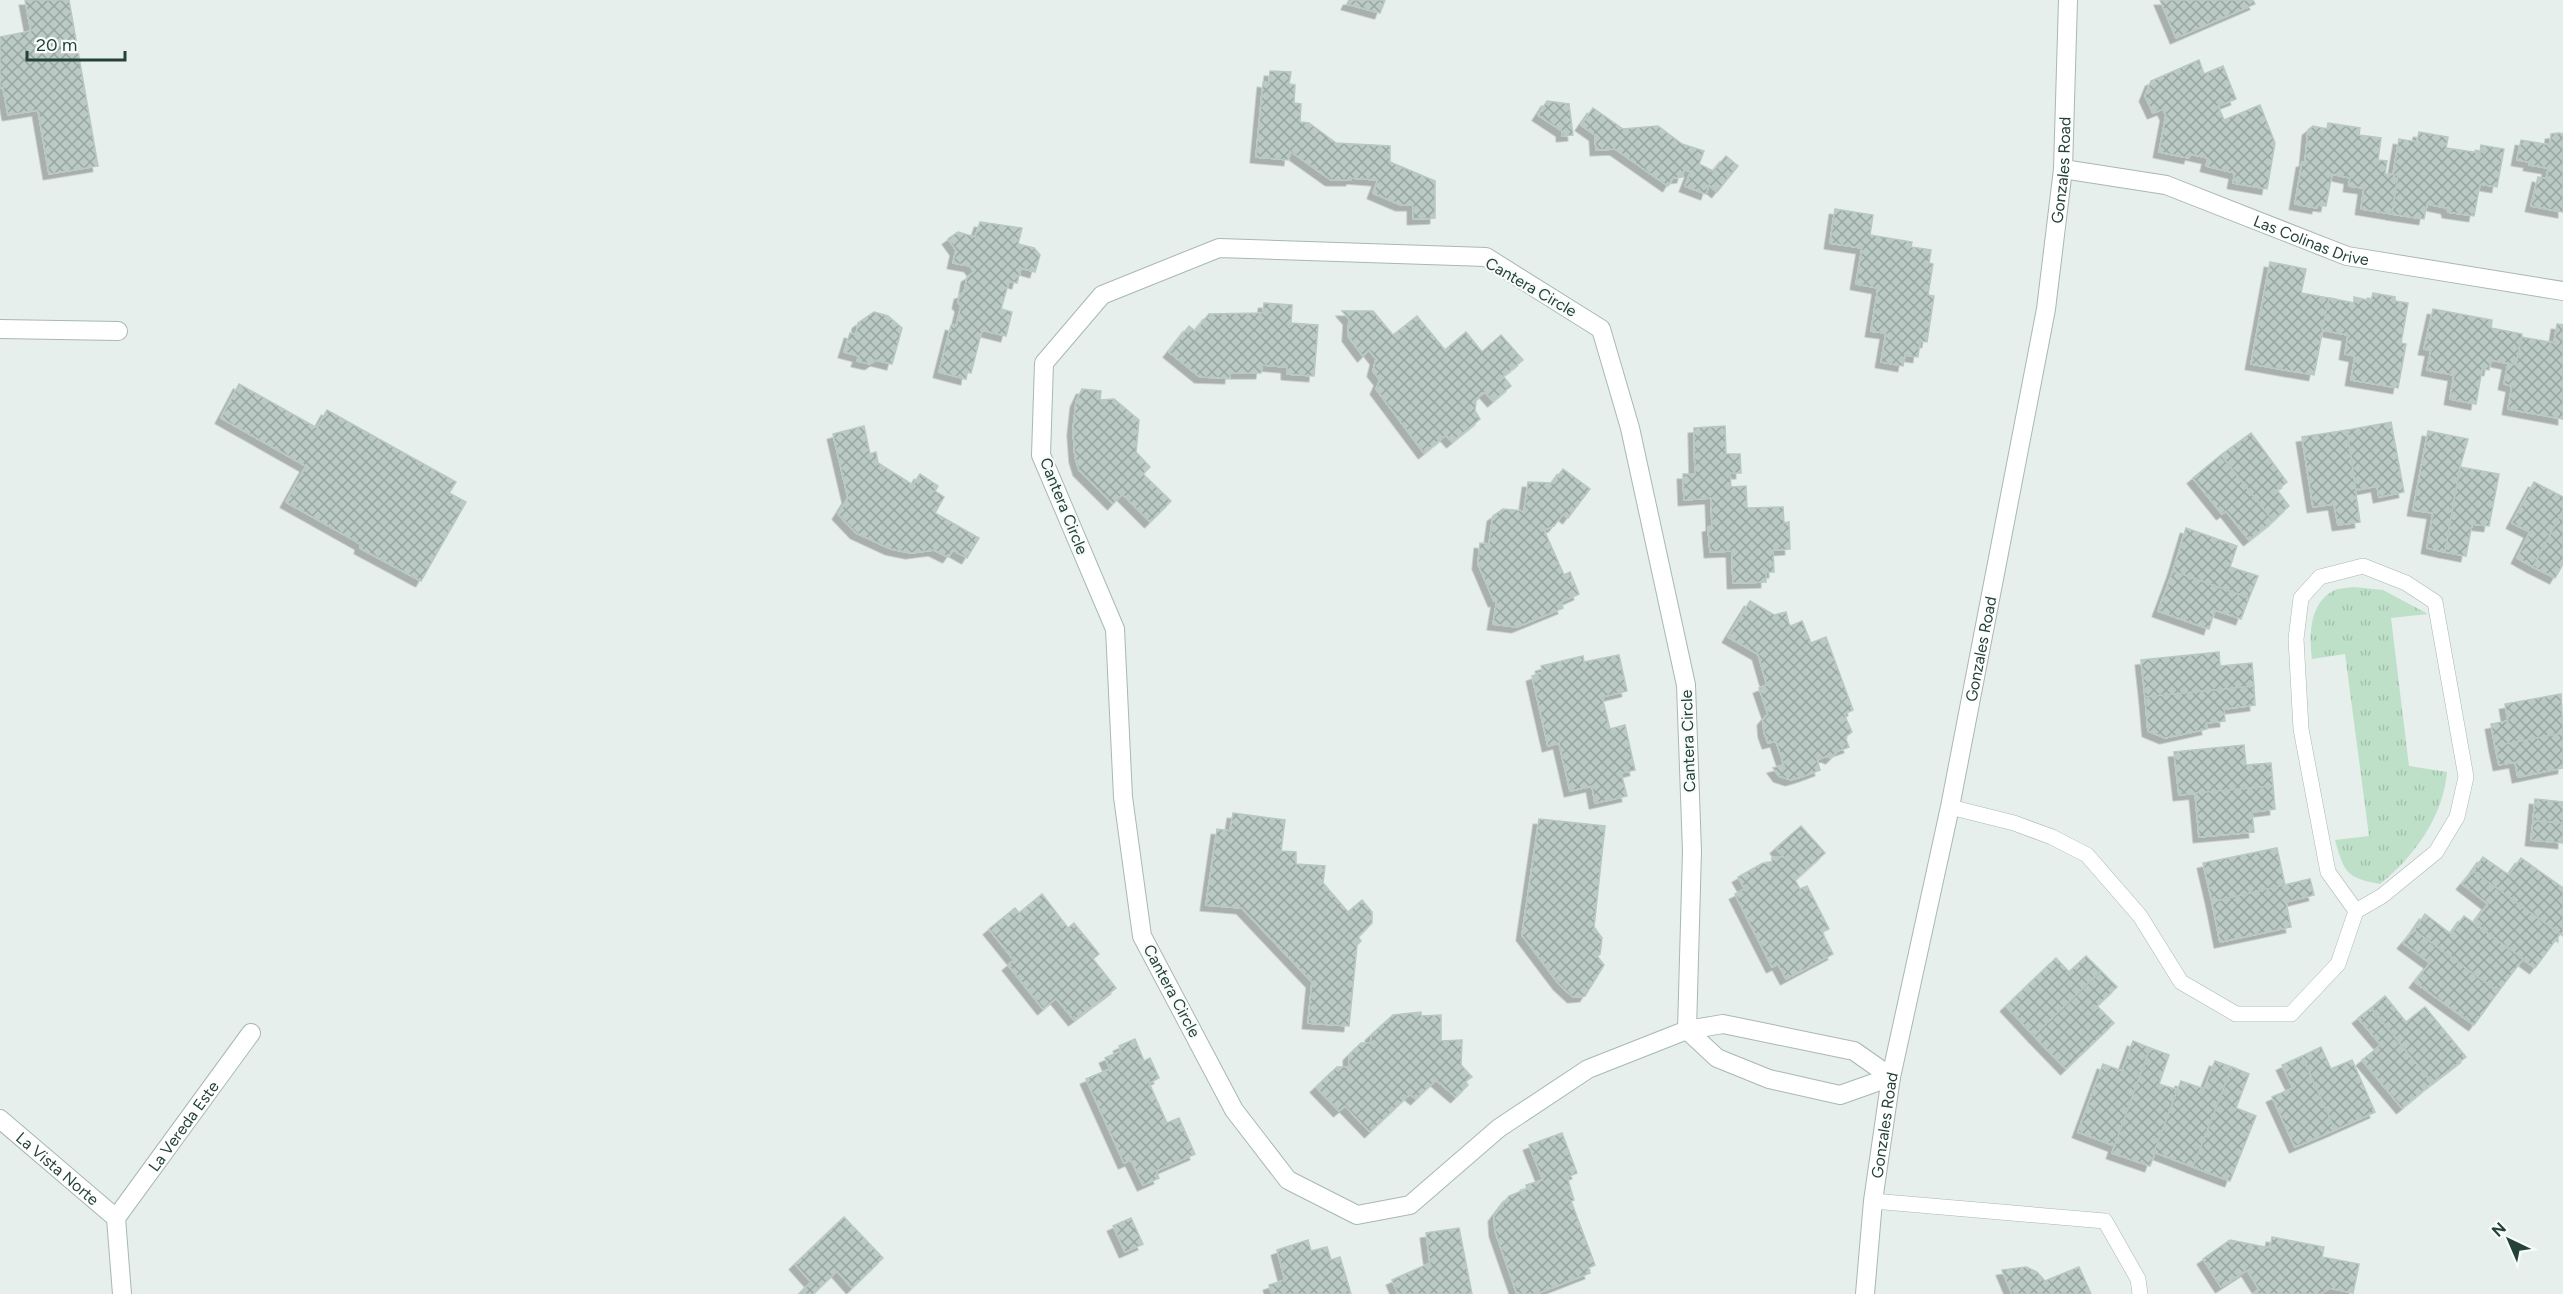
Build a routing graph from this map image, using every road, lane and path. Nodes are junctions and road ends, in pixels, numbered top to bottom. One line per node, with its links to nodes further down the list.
1 (2068, 0): 2 (street, Gonzales Road)
2 (2063, 169): 3 (street, Las Colinas Drive); 6 (street, Gonzales Road)
3 (2563, 291)
4 (0, 329): 5 (street)
5 (118, 331)
6 (1950, 807): 7 (lane); 10 (street, Gonzales Road)
7 (2356, 911): 7 (lane)
8 (1687, 1030): 8 (street, Cantera Circle); 10 (street, Cantera Circle); 10 (street)
9 (251, 1033): 13 (street, La Vereda Este)
10 (1891, 1077): 12 (street, Gonzales Road)
11 (0, 1119): 13 (street, La Vista Norte)
12 (1873, 1202): 15 (street, Gonzales Road); 16 (lane)
13 (116, 1218): 14 (street)
14 (122, 1294)
15 (1865, 1294)
16 (2140, 1294)

